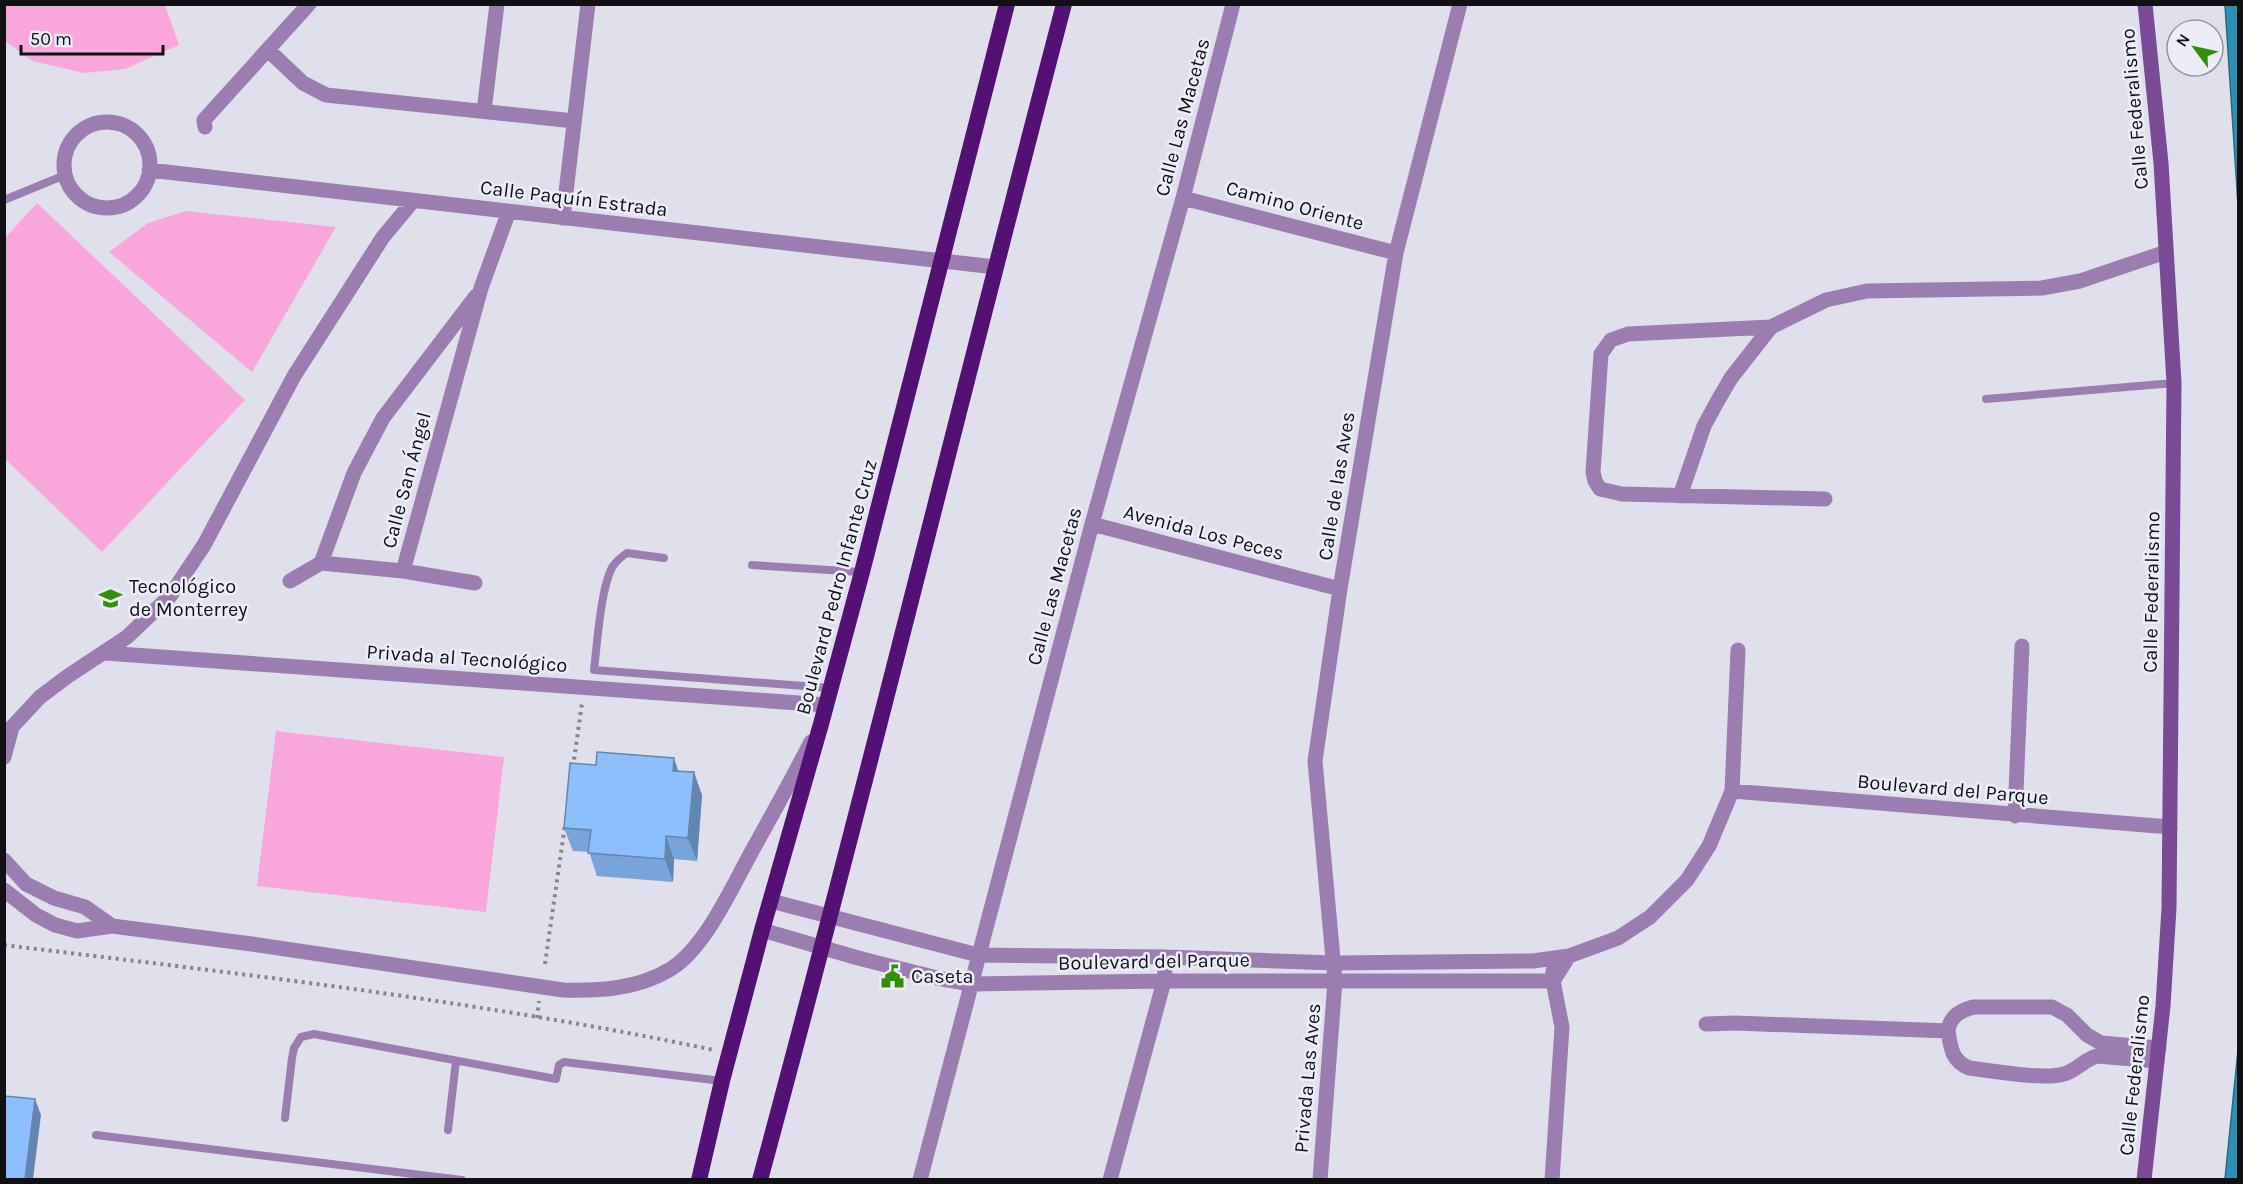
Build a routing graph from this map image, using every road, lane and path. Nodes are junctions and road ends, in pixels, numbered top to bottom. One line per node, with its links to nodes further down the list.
1 (309, 4): 9 (street)
2 (497, 4): 10 (street)
3 (588, 4): 11 (street)
4 (1007, 4): 22 (highway, Boulevard Pedro Infante Cruz)
5 (1064, 4): 23 (highway)
6 (1233, 4): 15 (street, Calle Las Macetas)
7 (1460, 4): 21 (street, Calle de las Aves)
8 (2145, 4): 20 (main road, Calle Federalismo)
9 (268, 50): 10 (street); 12 (street)
10 (484, 111): 11 (street)
11 (574, 121): 19 (street)
12 (205, 128)
13 (148, 170): 14 (street); 14 (street); 17 (street, Calle Paquín Estrada)
14 (65, 175): 16 (lane)
15 (1182, 198): 21 (street, Camino Oriente); 30 (street, Calle Las Macetas)
16 (4, 201)
17 (413, 201): 18 (street, Calle Paquín Estrada); 41 (street)
18 (509, 211): 19 (street, Calle Paquín Estrada); 24 (street, Calle San Ángel)
19 (563, 218): 22 (street, Calle Paquín Estrada)
20 (2166, 252): 25 (street); 26 (main road, Calle Federalismo)
21 (1396, 253): 38 (street, Calle de las Aves)
22 (942, 261): 23 (street, Calle Paquín Estrada); 35 (highway, Boulevard Pedro Infante Cruz)
23 (995, 267): 56 (highway)
24 (481, 288): 32 (street, Calle San Ángel); 34 (street, Calle San Ángel)
25 (1771, 327): 28 (street); 28 (street)
26 (2174, 383): 27 (lane); 52 (main road, Calle Federalismo)
27 (1986, 399)
28 (1680, 496): 29 (street)
29 (1825, 499)
30 (1092, 524): 38 (street, Avenida Los Peces); 61 (street, Calle Las Macetas)
31 (664, 558): 43 (lane)
32 (321, 564): 34 (street, Calle San Ángel); 36 (street)
33 (752, 564): 35 (lane)
34 (403, 571): 37 (street)
35 (862, 572): 43 (highway, Boulevard Pedro Infante Cruz)
36 (290, 581)
37 (475, 583)
38 (1340, 589): 64 (street, Calle de las Aves)
39 (2022, 646): 51 (street)
40 (1738, 650): 49 (street)
41 (105, 653): 42 (street, Privada al Tecnológico); 46 (street)
42 (585, 687): 44 (street, Privada al Tecnológico); 48 (path)
43 (831, 688): 44 (highway, Boulevard Pedro Infante Cruz)
44 (826, 705): 45 (highway, Boulevard Pedro Infante Cruz)
45 (821, 724): 55 (highway, Boulevard Pedro Infante Cruz); 57 (street)
46 (8, 729): 47 (street)
47 (4, 757)
48 (573, 768)
49 (1732, 791): 51 (street, Boulevard del Parque); 63 (street, Boulevard del Parque)
50 (566, 814): 65 (path)
51 (2015, 816): 52 (street, Boulevard del Parque)
52 (2170, 827): 76 (main road, Calle Federalismo)
53 (4, 860): 57 (street)
54 (4, 890): 57 (street)
55 (771, 901): 56 (street, Boulevard del Parque); 58 (highway, Boulevard Pedro Infante Cruz)
56 (831, 915): 60 (highway); 61 (street, Boulevard del Parque)
57 (112, 926)
58 (762, 930): 60 (street, Boulevard del Parque); 75 (highway, Boulevard Pedro Infante Cruz)
59 (4, 945): 71 (path)
60 (823, 947): 69 (street, Boulevard del Parque); 85 (highway)
61 (978, 955): 62 (street, Boulevard del Parque); 69 (street, Calle Las Macetas)
62 (1166, 957): 64 (street, Boulevard del Parque); 66 (street)
63 (1561, 958): 64 (street, Boulevard del Parque); 68 (street)
64 (1335, 963): 67 (street, Calle de las Aves)
65 (545, 964)
66 (1164, 981): 67 (street, Boulevard del Parque); 69 (street, Boulevard del Parque); 87 (street)
67 (1335, 981): 68 (street, Boulevard del Parque); 88 (street, Privada Las Aves)
68 (1553, 981): 89 (street)
69 (971, 984): 86 (street, Calle Las Macetas)
70 (540, 995): 71 (path)
71 (537, 1018): 75 (path)
72 (1706, 1024): 74 (street)
73 (2082, 1029): 74 (street); 76 (street); 78 (street)
74 (1948, 1031): 78 (street)
75 (730, 1053): 79 (highway, Boulevard Pedro Infante Cruz)
76 (2158, 1055): 78 (street); 90 (main road, Calle Federalismo)
77 (456, 1061): 79 (lane); 80 (lane); 81 (lane)
78 (2071, 1071)
79 (722, 1081): 84 (highway, Boulevard Pedro Infante Cruz)
80 (285, 1118)
81 (448, 1130)
82 (96, 1135): 83 (lane)
83 (462, 1179)
84 (699, 1179)
85 (760, 1179)
86 (920, 1179)
87 (1110, 1179)
88 (1320, 1179)
89 (1552, 1179)
90 (2144, 1179)

